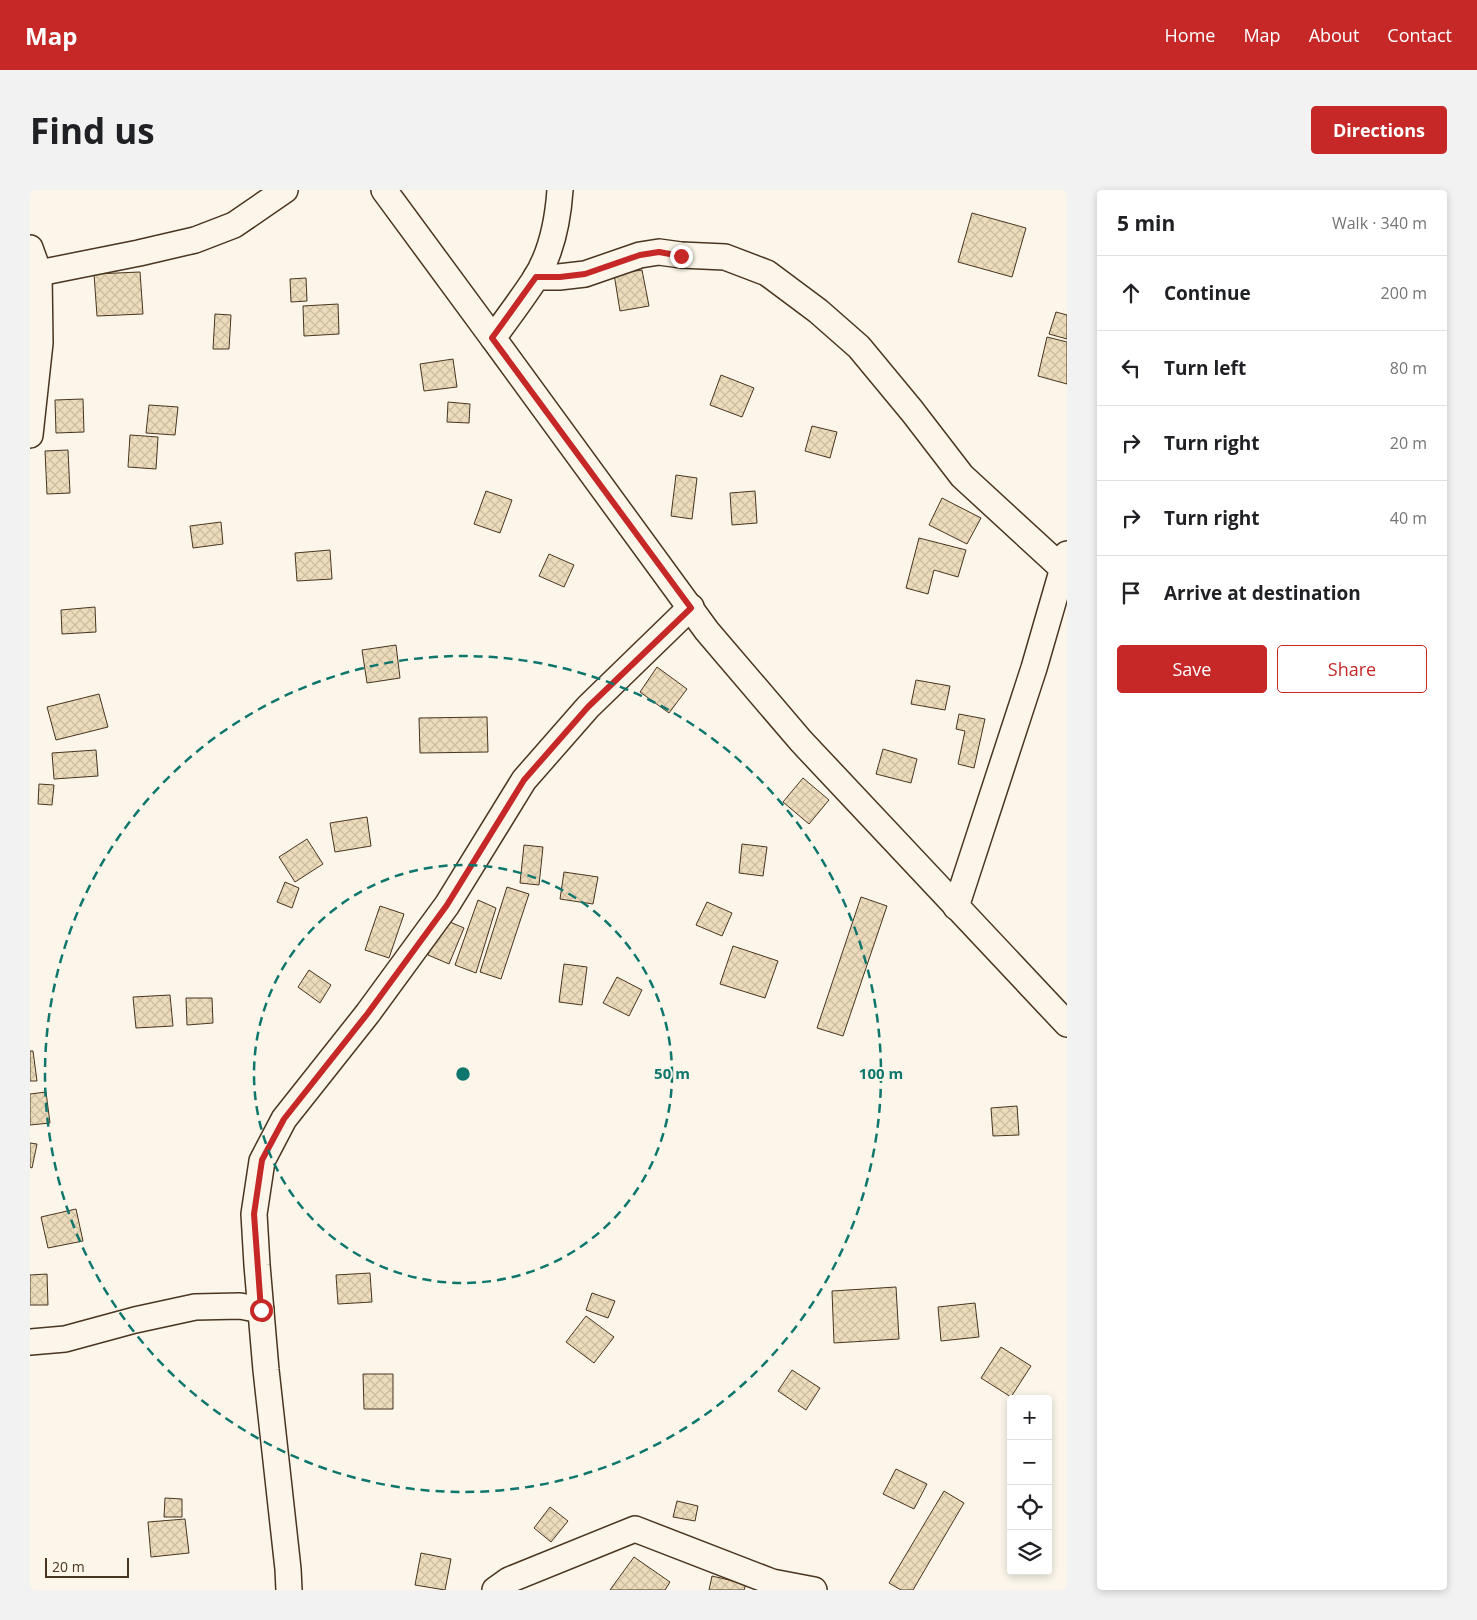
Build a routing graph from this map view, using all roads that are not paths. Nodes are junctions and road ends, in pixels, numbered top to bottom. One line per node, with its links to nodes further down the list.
1 (284, 190): 5 (street)
2 (384, 190): 7 (street)
3 (560, 190): 6 (street)
4 (30, 248): 5 (street)
5 (39, 273): 8 (street)
6 (536, 277): 7 (street); 9 (street)
7 (492, 338): 10 (street)
8 (30, 434)
9 (1064, 561): 11 (street)
10 (691, 608): 11 (street); 13 (street)
11 (956, 907): 12 (street)
12 (1067, 1024)
13 (261, 1310): 14 (street); 15 (street)
14 (30, 1342)
15 (289, 1590)
16 (495, 1590): 17 (street)
17 (814, 1590)

